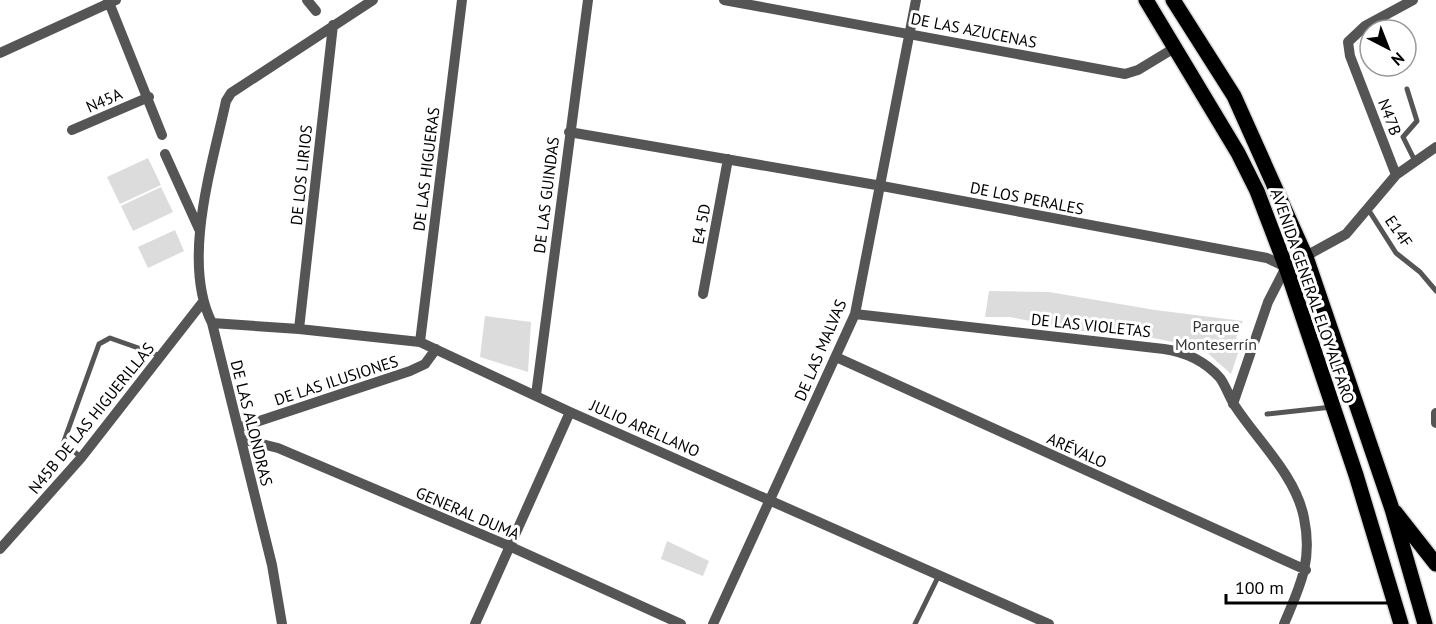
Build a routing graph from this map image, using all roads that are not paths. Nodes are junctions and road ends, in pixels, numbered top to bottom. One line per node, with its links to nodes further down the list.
1 (307, 0): 11 (street)
2 (373, 0): 12 (street, DE LAS ALONDRAS)
3 (462, 0): 37 (street, DE LAS HIGUERAS)
4 (588, 0): 19 (street, DE LAS GUINDAS)
5 (724, 0): 13 (street, DE LAS AZUCENAS)
6 (916, 0): 13 (street, DE LAS MALVAS)
7 (1146, 0): 14 (main road, AVENIDA GENERAL ELOY ALFARO)
8 (1173, 0): 29 (main road, AVENIDA GENERAL ELOY ALFARO)
9 (1413, 0): 25 (street, N47B)
10 (111, 1): 15 (street); 17 (street)
11 (316, 11)
12 (333, 25): 28 (street, DE LAS ALONDRAS); 36 (street, DE LOS LIRIOS)
13 (911, 33): 14 (street, DE LAS AZUCENAS); 26 (street, DE LAS MALVAS)
14 (1176, 47): 30 (main road, AVENIDA GENERAL ELOY ALFARO)
15 (0, 53)
16 (1407, 89): 24 (lane)
17 (149, 97): 18 (street, N45A); 20 (street)
18 (72, 130)
19 (569, 132): 23 (street, DE LOS PERALES); 41 (street, DE LAS GUINDAS)
20 (162, 135)
21 (1436, 147): 24 (street)
22 (165, 154): 28 (street, DE LAS ALONDRAS)
23 (728, 159): 26 (street, DE LOS PERALES); 32 (street, E4 5D)
24 (1415, 161): 25 (street)
25 (1396, 175): 27 (street)
26 (882, 186): 30 (street, DE LOS PERALES); 34 (street, DE LAS MALVAS)
27 (1368, 209): 29 (street); 31 (lane, E14F)
28 (199, 229): 33 (street, DE LAS ALONDRAS)
29 (1306, 257): 30 (street); 51 (main road, AVENIDA GENERAL ELOY ALFARO)
30 (1286, 267): 42 (street); 43 (main road, AVENIDA GENERAL ELOY ALFARO)
31 (1436, 291)
32 (703, 294)
33 (202, 303): 35 (street, DE LAS ALONDRAS); 39 (street, N45B DE LAS HIGUERILLAS)
34 (855, 314): 40 (street, DE LAS MALVAS); 42 (street, DE LAS VIOLETAS)
35 (212, 323): 36 (street, JULIO ARELLANO); 48 (street, DE LAS ALONDRAS)
36 (299, 328): 37 (street, JULIO ARELLANO)
37 (420, 342): 38 (street, JULIO ARELLANO)
38 (436, 349): 41 (street, JULIO ARELLANO); 48 (street, DE LAS ILUSIONES)
39 (160, 356): 49 (street, N45B DE LAS HIGUERILLAS); 49 (lane)
40 (836, 357): 50 (street, DE LAS MALVAS); 55 (street, ARÉVALO)
41 (536, 395): 44 (street, JULIO ARELLANO)
42 (1233, 404): 55 (street, DE LAS VIOLETAS)
43 (1333, 407): 46 (lane); 64 (main road, AVENIDA GENERAL ELOY ALFARO)
44 (570, 412): 50 (street, JULIO ARELLANO); 52 (street)
45 (1436, 413): 47 (street)
46 (1267, 414)
47 (1436, 423)
48 (239, 434): 52 (street, GENERAL DUMA); 57 (street, DE LAS ALONDRAS)
49 (81, 458): 53 (street, N45B DE LAS HIGUERILLAS)
50 (769, 499): 56 (street, JULIO ARELLANO); 60 (street, DE LAS MALVAS)
51 (1392, 509): 54 (main road); 65 (main road, AVENIDA GENERAL ELOY ALFARO)
52 (509, 546): 58 (street); 59 (street, GENERAL DUMA)
53 (0, 549)
54 (1436, 564)
55 (1306, 570): 63 (street, DE LAS VIOLETAS)
56 (939, 575): 61 (lane); 62 (street, JULIO ARELLANO)
57 (282, 624)
58 (475, 624)
59 (681, 624)
60 (713, 624)
61 (915, 624)
62 (1049, 624)
63 (1284, 624)
64 (1401, 624)
65 (1425, 624)

